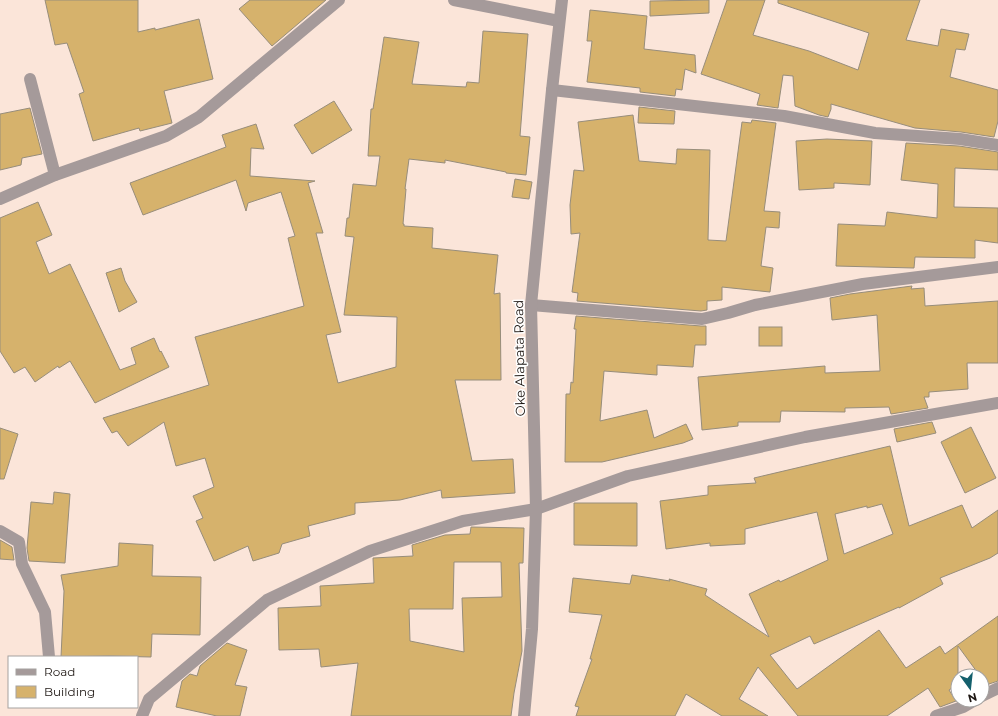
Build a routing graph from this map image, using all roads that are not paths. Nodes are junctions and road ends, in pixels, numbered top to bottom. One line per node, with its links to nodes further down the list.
1 (339, 0): 8 (street)
2 (454, 0): 4 (street)
3 (562, 0): 4 (street, Oke Alapata Road)
4 (559, 21): 6 (street, Oke Alapata Road)
5 (30, 79): 8 (street)
6 (552, 90): 7 (street); 11 (street, Oke Alapata Road)
7 (998, 144)
8 (55, 175): 9 (street)
9 (0, 199)
10 (998, 267): 11 (street)
11 (531, 305): 13 (street, Oke Alapata Road)
12 (998, 403): 13 (street)
13 (536, 509): 16 (street); 19 (street, Oke Alapata Road)
14 (0, 531): 15 (street)
15 (49, 656)
16 (143, 698): 18 (street)
17 (960, 708): 20 (street)
18 (142, 716)
19 (524, 716)
20 (936, 716)

